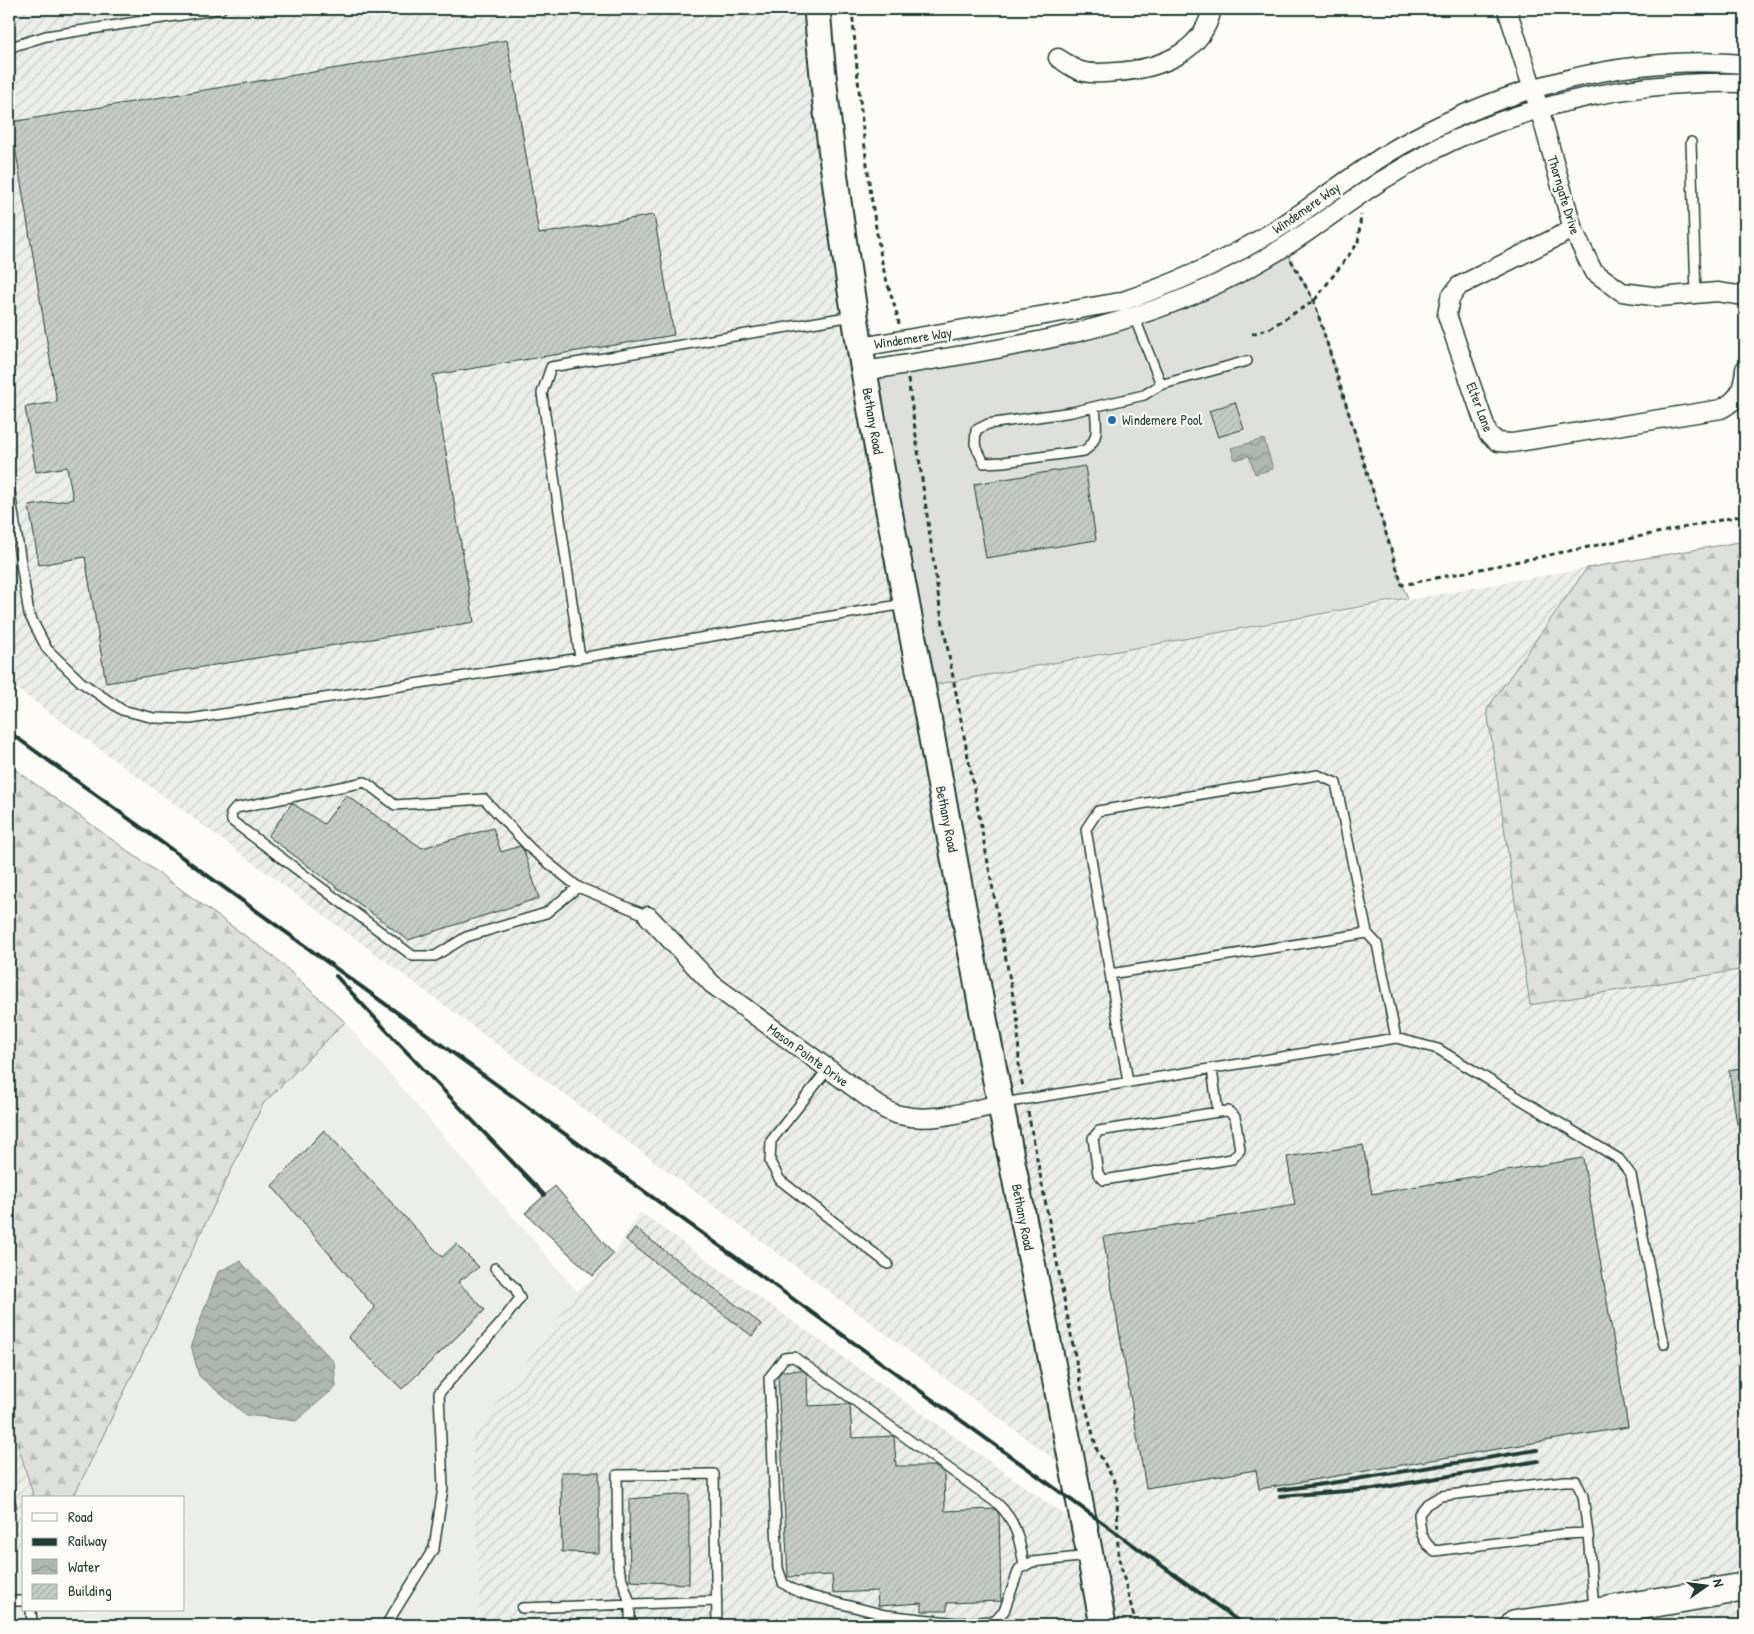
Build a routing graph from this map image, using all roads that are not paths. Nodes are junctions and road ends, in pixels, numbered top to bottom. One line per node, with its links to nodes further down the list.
1 (221, 9): 5 (lane)
2 (817, 9): 16 (main road, Bethany Road)
3 (1212, 9): 6 (street)
4 (1507, 9): 9 (street, Thorngate Drive)
5 (9, 49)
6 (1058, 58)
7 (1745, 64): 9 (street, Windemere Way)
8 (1745, 83): 10 (street, Windemere Way)
9 (1532, 89): 10 (street, Thorngate Drive); 15 (street, Windemere Way)
10 (1539, 108): 12 (street, Thorngate Drive); 17 (street, Windemere Way)
11 (1691, 142): 13 (lane)
12 (1573, 229): 13 (street, Thorngate Drive); 20 (street, Elter Lane)
13 (1696, 294): 14 (street, Thorngate Drive)
14 (1745, 296)
15 (1128, 300): 17 (lane); 18 (street, Windemere Way)
16 (856, 316): 18 (main road, Bethany Road); 26 (lane)
17 (1134, 316): 21 (street, Windemere Way); 22 (lane)
18 (861, 347): 21 (main road, Bethany Road)
19 (1248, 361): 22 (lane)
20 (1745, 369)
21 (865, 371): 25 (main road, Bethany Road)
22 (1160, 385): 23 (lane)
23 (1095, 407): 23 (lane)
24 (9, 486): 26 (lane)
25 (906, 603): 26 (lane); 35 (main road, Bethany Road)
26 (580, 658)
27 (578, 887): 27 (lane); 28 (lane)
28 (648, 916): 32 (street, Mason Pointe Drive)
29 (1367, 933): 30 (lane); 30 (lane); 31 (lane)
30 (1110, 974): 34 (lane)
31 (1396, 1038): 33 (lane); 39 (lane)
32 (828, 1069): 35 (street, Mason Pointe Drive); 37 (lane)
33 (1212, 1069): 34 (lane); 36 (lane)
34 (1128, 1082): 35 (lane)
35 (1000, 1104): 41 (main road, Bethany Road)
36 (1218, 1112): 36 (lane)
37 (888, 1264)
38 (495, 1268): 53 (lane)
39 (1664, 1344)
40 (1588, 1533): 40 (lane); 50 (lane)
41 (1090, 1556): 42 (lane); 56 (main road, Bethany Road)
42 (1024, 1566): 51 (lane); 51 (lane)
43 (1745, 1587): 50 (main road)
44 (9, 1601): 45 (lane)
45 (22, 1601)
46 (717, 1601): 47 (lane); 47 (lane); 55 (lane)
47 (630, 1604): 48 (lane); 54 (lane)
48 (522, 1608)
49 (31, 1612): 52 (lane)
50 (1595, 1619): 57 (main road)
51 (993, 1623)
52 (32, 1625)
53 (386, 1625)
54 (630, 1625)
55 (717, 1625)
56 (1102, 1625)
57 (1515, 1625)

